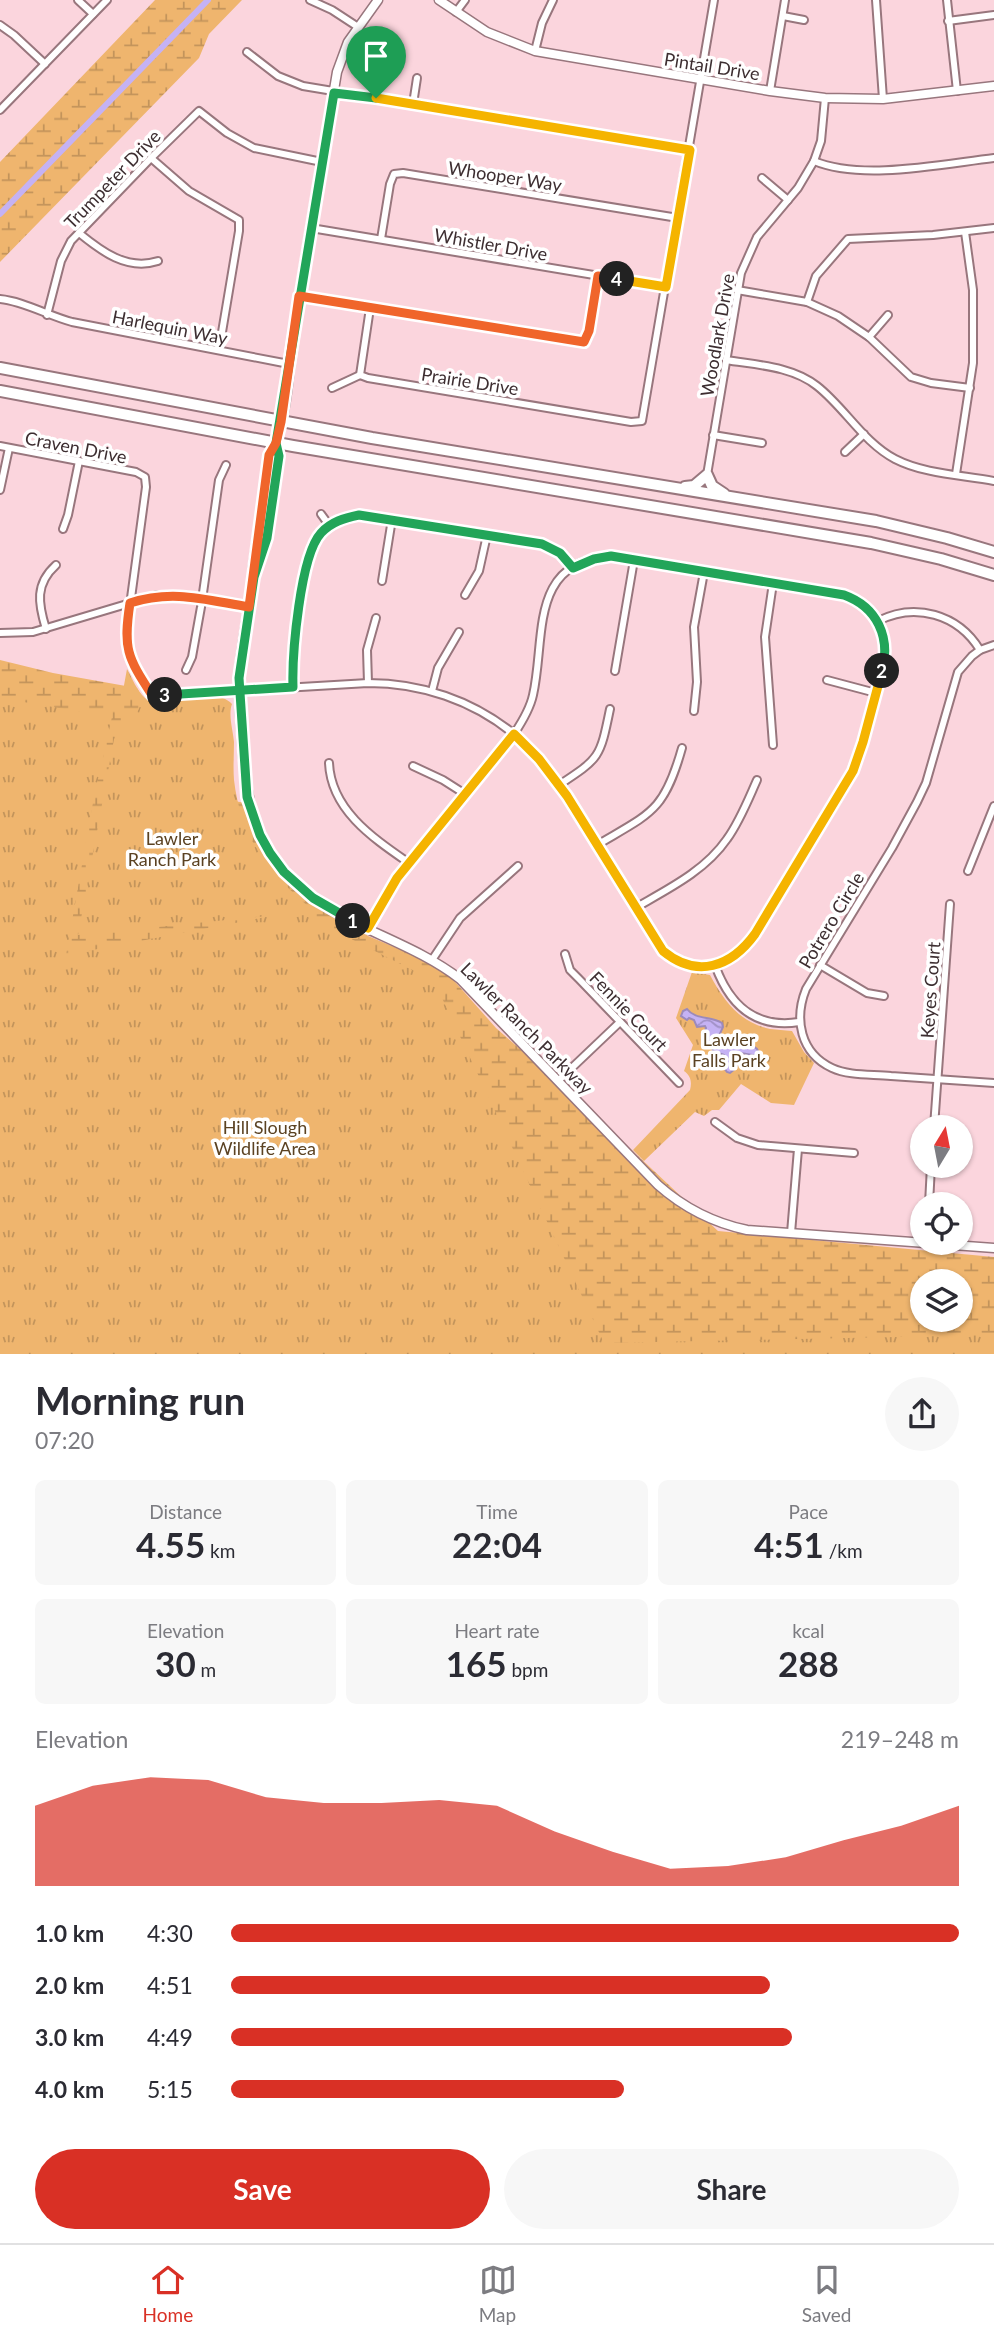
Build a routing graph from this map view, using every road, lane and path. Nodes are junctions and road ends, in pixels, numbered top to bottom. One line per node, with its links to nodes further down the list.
1 (78, 0): 13 (street)
2 (107, 0): 13 (street)
3 (310, 0): 19 (street)
4 (378, 0): 19 (street, Lawler Ranch Parkway)
5 (439, 0): 12 (street, Pintail Drive)
6 (465, 0): 12 (street)
7 (553, 0): 20 (street)
8 (714, 0): 24 (street)
9 (785, 0): 15 (street)
10 (876, 0): 30 (street)
11 (947, 0): 17 (street)
12 (456, 12): 20 (street, Pintail Drive)
13 (93, 14): 22 (street)
14 (994, 15): 17 (street)
15 (783, 16): 16 (street); 26 (street)
16 (804, 20)
17 (948, 21): 27 (street)
18 (0, 25): 22 (street)
19 (358, 27): 28 (street, Lawler Ranch Parkway)
20 (535, 51): 24 (street, Pintail Drive)
21 (247, 52): 28 (street)
22 (45, 64): 32 (street)
23 (417, 78): 31 (street)
24 (701, 80): 26 (street, Pintail Drive); 33 (street)
25 (994, 86): 27 (street, Pintail Drive)
26 (770, 91): 29 (street, Pintail Drive)
27 (957, 91): 30 (street, Pintail Drive)
28 (334, 93): 31 (street); 37 (street, Lawler Ranch Parkway)
29 (825, 98): 30 (street, Pintail Drive); 36 (street, Woodlark Drive)
30 (883, 99)
31 (413, 104): 33 (street)
32 (0, 110)
33 (690, 150): 40 (street)
34 (151, 158): 37 (street, Trumpeter Drive); 44 (street, Trumpeter Drive); 57 (street)
35 (994, 158): 36 (street)
36 (814, 161): 39 (street, Woodlark Drive)
37 (322, 162): 41 (street, Lawler Ranch Parkway)
38 (762, 178): 39 (street)
39 (788, 200): 49 (street, Woodlark Drive)
40 (678, 218): 45 (street, Whooper Way); 48 (street)
41 (311, 228): 45 (street, Whistler Drive); 50 (street, Lawler Ranch Parkway)
42 (994, 228): 43 (street)
43 (965, 232): 52 (street); 63 (street)
44 (79, 233): 46 (street); 54 (street, Trumpeter Drive)
45 (381, 239): 47 (street, Whistler Drive)
46 (158, 261)
47 (598, 276): 48 (street, Whistler Drive); 53 (street)
48 (666, 287): 61 (street, Prairie Drive)
49 (737, 290): 52 (street); 58 (street, Woodlark Drive)
50 (299, 296): 53 (street); 59 (street, Lawler Ranch Parkway)
51 (0, 299): 54 (street, Harlequin Way)
52 (807, 302): 56 (street)
53 (370, 308): 61 (street)
54 (47, 315): 57 (street, Harlequin Way)
55 (888, 315): 56 (street)
56 (869, 337): 63 (street)
57 (219, 350): 59 (street, Harlequin Way)
58 (726, 360): 66 (street); 67 (street, Woodlark Drive)
59 (289, 364): 65 (street, Lawler Ranch Parkway)
60 (0, 368): 65 (highway)
61 (360, 375): 62 (street)
62 (332, 388)
63 (970, 388): 75 (street)
64 (0, 391): 68 (highway)
65 (281, 422): 68 (street, Lawler Ranch Parkway); 78 (highway)
66 (864, 434): 72 (street); 75 (street)
67 (713, 435): 69 (street); 76 (street, Woodlark Drive)
68 (276, 443): 91 (highway); 97 (street, Lawler Ranch Parkway)
69 (762, 443)
70 (0, 446): 71 (street, Craven Drive)
71 (9, 448): 73 (street, Craven Drive); 79 (street)
72 (845, 452)
73 (79, 461): 84 (street); 96 (street, Craven Drive)
74 (226, 465): 95 (street)
75 (956, 474): 77 (street)
76 (707, 475): 78 (highway); 80 (highway)
77 (994, 481)
78 (678, 488): 80 (highway)
79 (0, 490)
80 (728, 497): 86 (highway)
81 (321, 513): 83 (street)
82 (392, 519): 83 (street); 85 (street); 92 (street)
83 (329, 526): 109 (street)
84 (63, 529)
85 (487, 535): 89 (street); 94 (street)
86 (994, 552)
87 (634, 560): 89 (street); 90 (street); 106 (street)
88 (56, 565): 100 (street)
89 (573, 568): 115 (street)
90 (704, 572): 93 (street); 114 (street)
91 (994, 575)
92 (382, 581)
93 (773, 583): 99 (street); 116 (street)
94 (464, 595)
95 (203, 598): 96 (street); 97 (street); 105 (street)
96 (130, 603): 100 (street); 110 (street)
97 (249, 607): 110 (street, Lawler Ranch Parkway)
98 (376, 618): 108 (street)
99 (878, 621): 104 (street); 112 (street)
100 (46, 629): 101 (street)
101 (0, 632)
102 (458, 632): 111 (street)
103 (994, 645): 104 (street, Potrero Circle)
104 (981, 650): 134 (street, Potrero Circle)
105 (186, 670)
106 (615, 671)
107 (827, 680): 112 (street)
108 (368, 683): 109 (street); 111 (street)
109 (293, 687): 110 (street)
110 (240, 690): 130 (street, Lawler Ranch Parkway)
111 (432, 691): 115 (street)
112 (876, 693): 133 (street)
113 (610, 709): 121 (street)
114 (694, 711)
115 (514, 734): 121 (street); 122 (street)
116 (773, 745)
117 (682, 748): 124 (street)
118 (329, 763): 125 (street)
119 (413, 766): 122 (street)
120 (757, 780): 129 (street)
121 (559, 785): 124 (street)
122 (465, 794): 125 (street)
123 (994, 806): 127 (street)
124 (597, 845): 129 (street)
125 (409, 863): 130 (street)
126 (518, 866): 132 (street)
127 (968, 871)
128 (950, 904): 138 (street, Keyes Court)
129 (635, 908): 133 (street)
130 (368, 928): 132 (street, Lawler Ranch Parkway)
131 (565, 954): 136 (street, Fennie Court)
132 (432, 960): 139 (street, Lawler Ranch Parkway)
133 (715, 965): 137 (street)
134 (820, 965): 135 (street); 137 (street, Potrero Circle)
135 (884, 996)
136 (620, 1022): 139 (street); 140 (street, Fennie Court)
137 (799, 1022): 138 (street)
138 (938, 1079): 141 (street); 142 (street, Keyes Court)
139 (558, 1081): 146 (street, Lawler Ranch Parkway)
140 (679, 1083)
141 (994, 1083)
142 (935, 1115)
143 (715, 1122): 144 (street)
144 (798, 1149): 145 (street); 146 (street)
145 (854, 1153)
146 (791, 1233): 147 (street, Lawler Ranch Parkway)
147 (910, 1242)
148 (973, 1246): 149 (street, Lawler Ranch Parkway)
149 (994, 1248)

